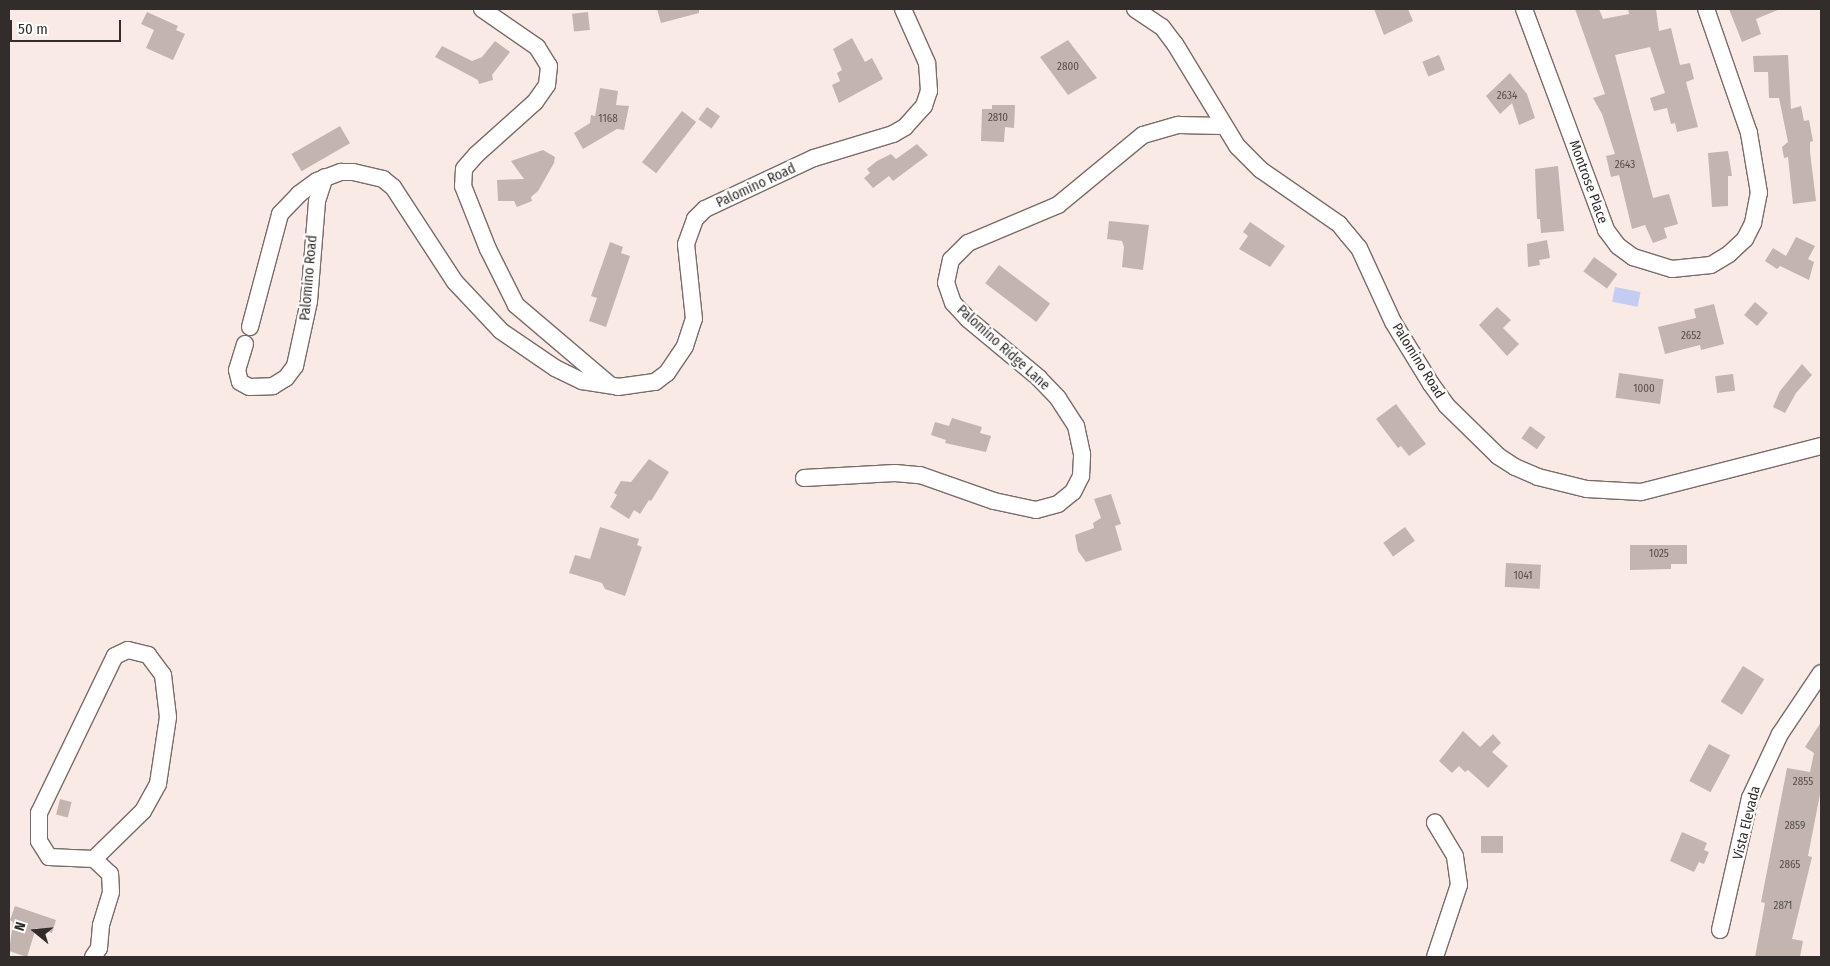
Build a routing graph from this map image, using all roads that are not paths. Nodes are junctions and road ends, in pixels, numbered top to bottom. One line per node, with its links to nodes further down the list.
1 (482, 9): 10 (street)
2 (903, 9): 10 (street, Palomino Road)
3 (1135, 9): 6 (street, Palomino Road)
4 (1524, 9): 5 (street, Montrose Place)
5 (1706, 9)
6 (1222, 126): 11 (street, Palomino Road); 12 (street, Palomino Ridge Lane)
7 (325, 177): 8 (street, Palomino Road); 9 (street, Palomino Road); 10 (street, Palomino Road)
8 (250, 327)
9 (245, 344)
10 (612, 386)
11 (1821, 446)
12 (804, 478)
13 (1821, 672): 16 (street, Vista Elevada)
14 (1435, 823): 18 (street)
15 (94, 859): 15 (street); 17 (street)
16 (1720, 930)
17 (93, 957)
18 (1435, 957)

